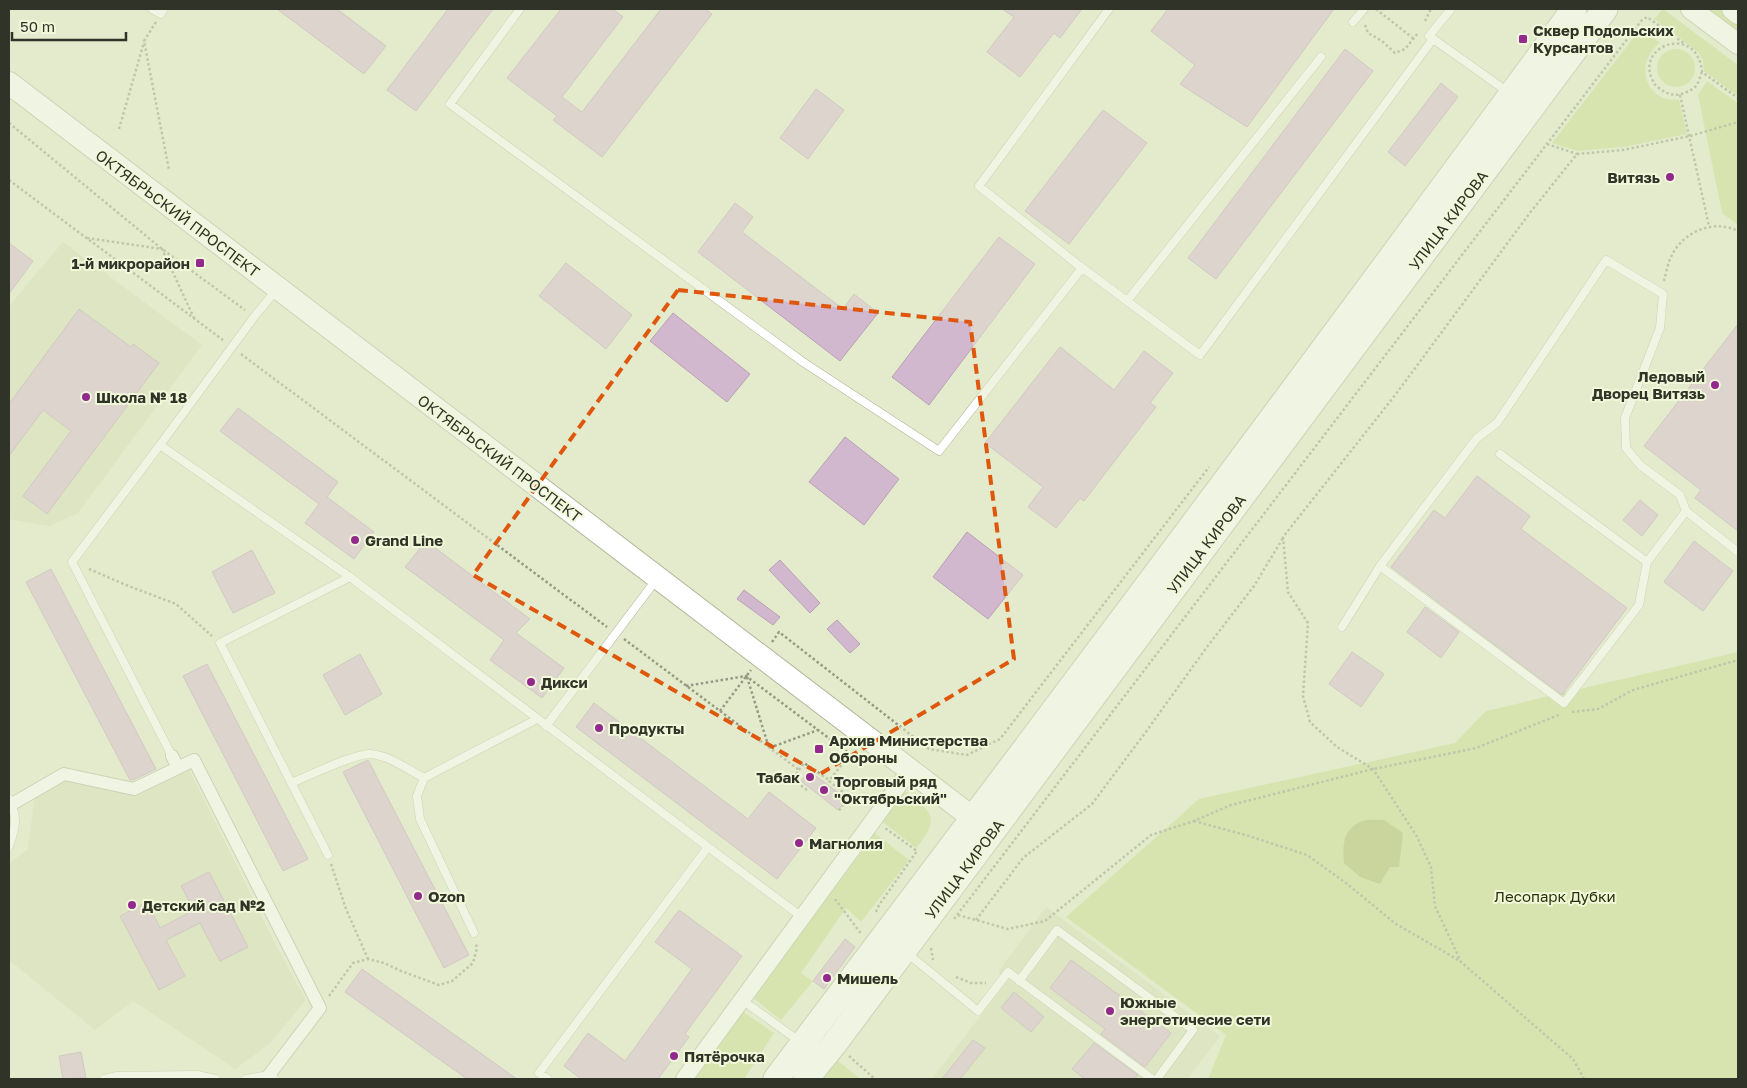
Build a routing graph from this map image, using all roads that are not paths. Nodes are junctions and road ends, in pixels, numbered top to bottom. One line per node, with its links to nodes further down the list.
1 (152, 9): 10 (lane)
2 (520, 9): 18 (lane)
3 (1109, 9): 18 (lane)
4 (1451, 9): 13 (lane)
5 (1574, 9): 17 (main road, УЛИЦА КИРОВА)
6 (1606, 9): 38 (main road, УЛИЦА КИРОВА)
7 (1691, 9): 14 (street)
8 (1732, 9): 11 (street)
9 (1367, 11): 12 (lane)
10 (162, 12)
11 (1738, 14)
12 (1352, 22)
13 (1433, 39): 17 (lane); 20 (lane)
14 (1738, 44)
15 (1321, 57): 20 (lane)
16 (9, 84): 19 (main road, ОКТЯБРЬСКИЙ ПРОСПЕКТ)
17 (1512, 94): 38 (main road, УЛИЦА КИРОВА)
18 (1076, 264): 20 (lane)
19 (277, 289): 21 (lane); 28 (main road, ОКТЯБРЬСКИЙ ПРОСПЕКТ)
20 (1127, 301)
21 (160, 445): 27 (lane); 32 (lane)
22 (1500, 454): 25 (lane)
23 (1686, 511): 24 (lane); 25 (lane); 26 (lane)
24 (1738, 552)
25 (1647, 562): 26 (lane)
26 (1380, 566): 29 (lane)
27 (350, 577): 30 (lane); 36 (lane)
28 (657, 578): 31 (lane); 34 (main road, ОКТЯБРЬСКИЙ ПРОСПЕКТ)
29 (1342, 627)
30 (537, 719): 31 (lane); 35 (lane)
31 (546, 726): 40 (lane)
32 (172, 756): 33 (street)
33 (178, 768): 37 (street); 48 (street)
34 (910, 770): 38 (main road, ОКТЯБРЬСКИЙ ПРОСПЕКТ); 42 (street)
35 (424, 778): 36 (lane); 43 (lane)
36 (291, 783): 41 (lane)
37 (10, 801): 39 (lane)
38 (983, 825): 44 (main road, УЛИЦА КИРОВА); 47 (main road, УЛИЦА КИРОВА)
39 (9, 846)
40 (708, 847): 42 (lane); 52 (lane)
41 (328, 856)
42 (802, 917): 46 (street)
43 (474, 932)
44 (904, 950): 45 (lane); 55 (main road, УЛИЦА КИРОВА)
45 (1019, 981): 56 (lane); 57 (lane)
46 (742, 1000): 47 (lane); 53 (street)
47 (803, 1043): 54 (main road, УЛИЦА КИРОВА)
48 (272, 1077): 51 (lane)
49 (104, 1079): 50 (lane)
50 (216, 1079)
51 (246, 1079)
52 (548, 1079)
53 (684, 1079)
54 (776, 1079)
55 (806, 1079)
56 (1152, 1079)
57 (1156, 1079)

